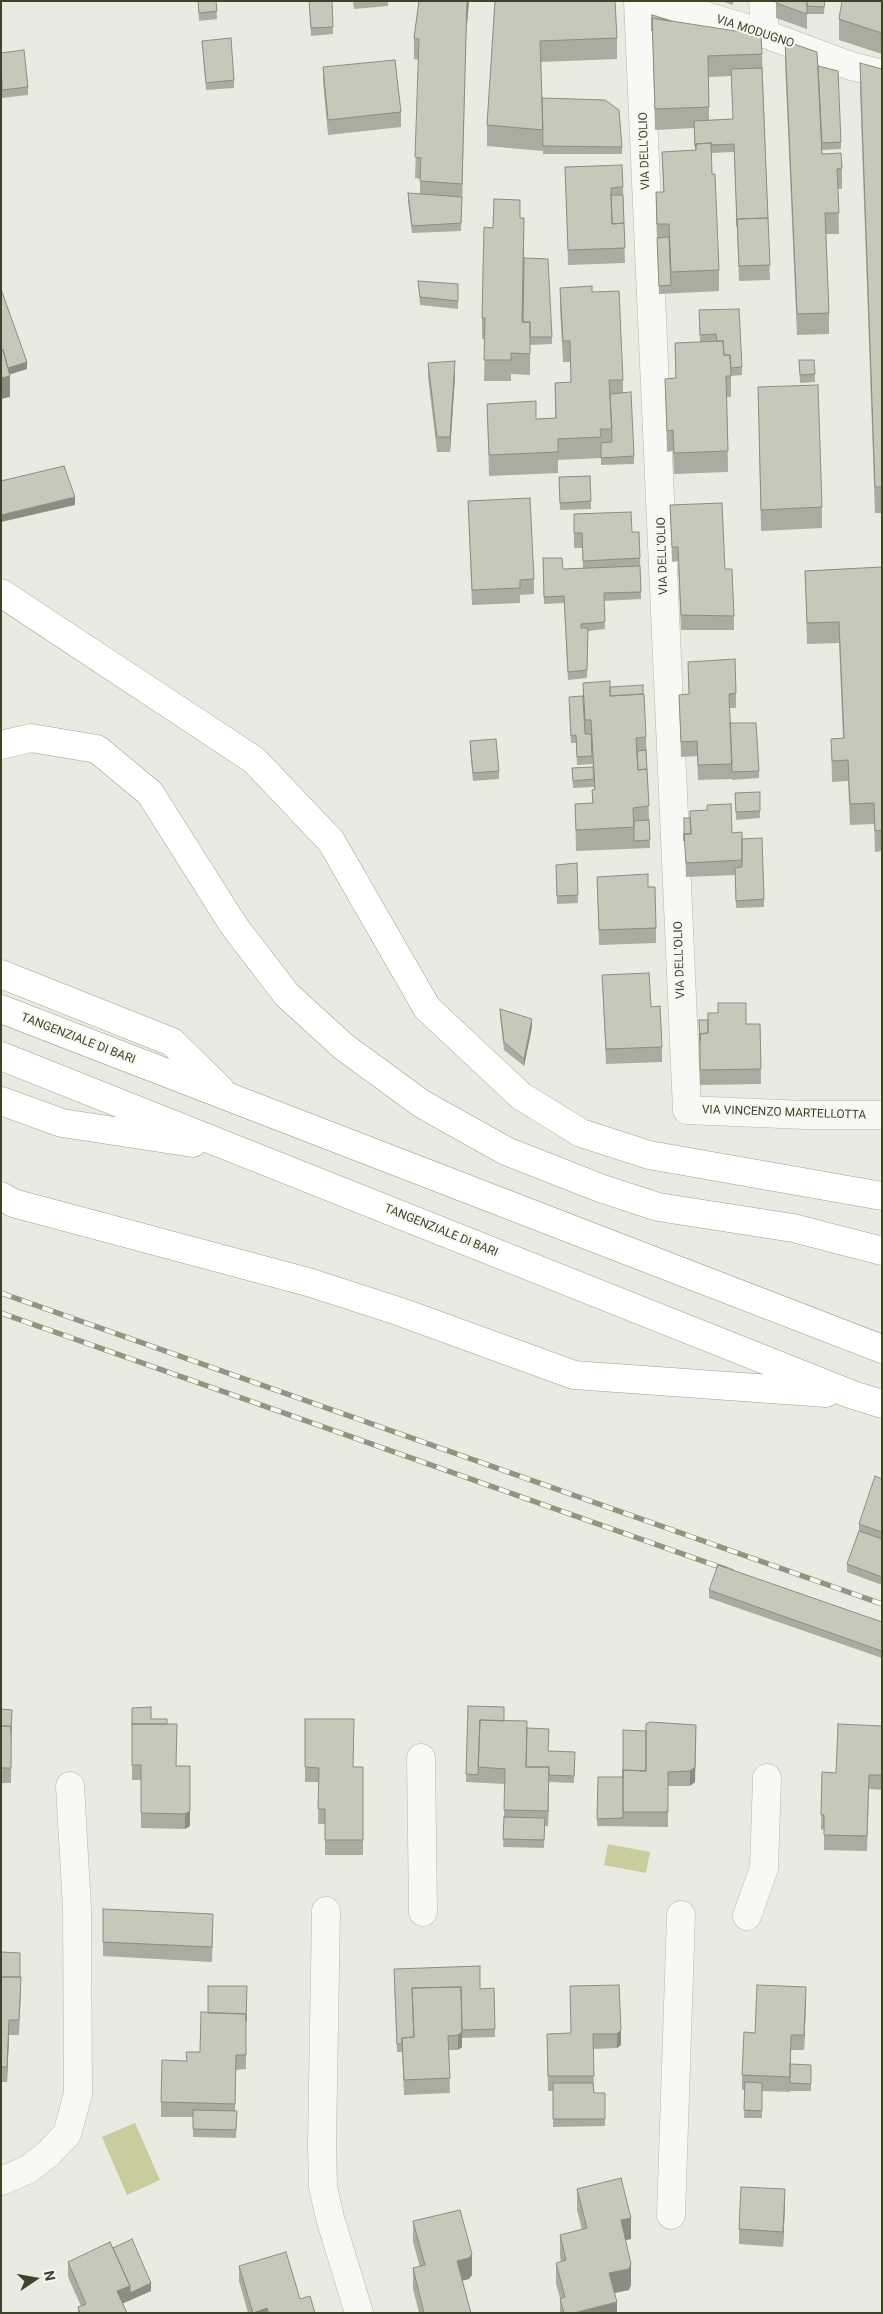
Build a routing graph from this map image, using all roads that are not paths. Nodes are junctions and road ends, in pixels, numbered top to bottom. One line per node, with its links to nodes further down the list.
1 (638, 1): 14 (street, VIA DELL'OLIO)
2 (657, 1): 4 (street, VIA MODUGNO)
3 (763, 1): 4 (street)
4 (764, 34): 5 (street, VIA MODUGNO)
5 (882, 74)
6 (1, 593): 7 (highway)
7 (12, 606): 18 (highway)
8 (1, 745): 19 (highway)
9 (1, 974): 12 (highway)
10 (1, 1009): 12 (highway, TANGENZIALE DI BARI)
11 (1, 1056): 16 (highway, TANGENZIALE DI BARI)
12 (229, 1097): 20 (highway, TANGENZIALE DI BARI)
13 (1, 1101): 16 (highway)
14 (687, 1110): 15 (street, VIA VINCENZO MARTELLOTTA)
15 (882, 1115)
16 (241, 1151): 21 (highway, TANGENZIALE DI BARI)
17 (1, 1196): 21 (highway)
18 (882, 1196)
19 (882, 1251)
20 (882, 1349)
21 (853, 1395): 22 (highway, TANGENZIALE DI BARI)
22 (882, 1404)
23 (421, 1758): 27 (street)
24 (767, 1778): 29 (street)
25 (70, 1786): 30 (street)
26 (326, 1911): 32 (street)
27 (423, 1912)
28 (681, 1915): 31 (street)
29 (747, 1916)
30 (1, 2181)
31 (671, 2215)
32 (359, 2313)

